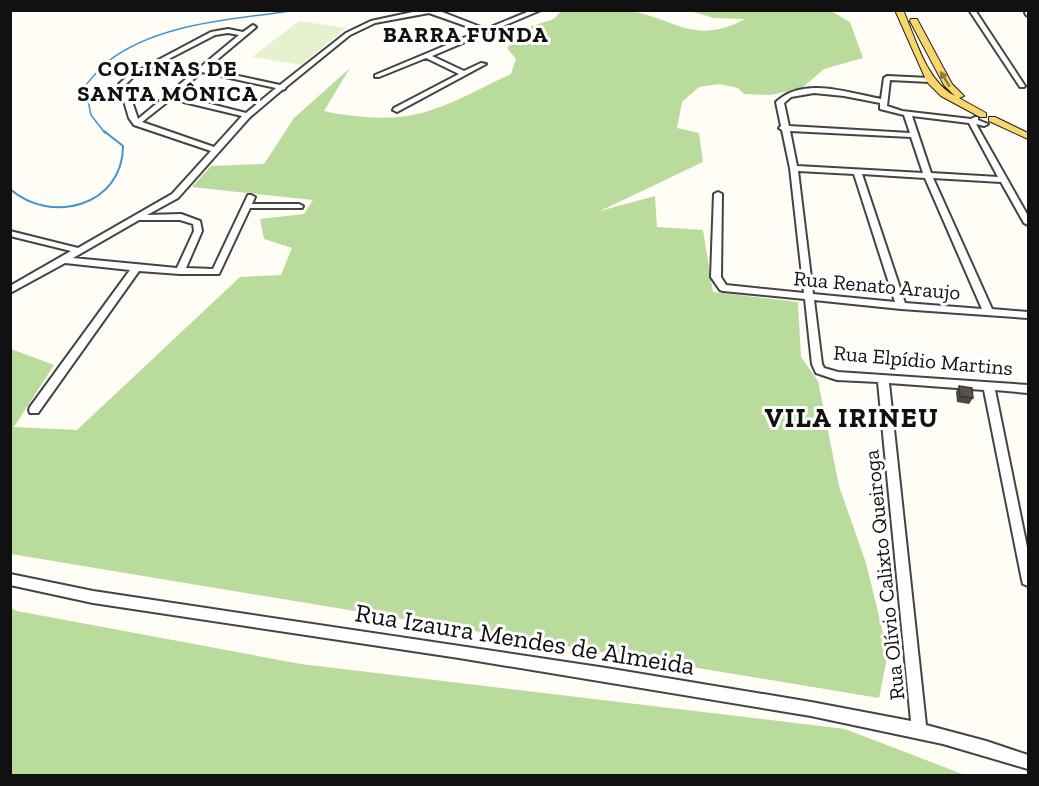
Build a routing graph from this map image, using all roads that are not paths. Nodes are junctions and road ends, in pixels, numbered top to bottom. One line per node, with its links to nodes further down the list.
1 (538, 10): 7 (street)
2 (899, 10): 9 (main road)
3 (908, 10): 10 (main road)
4 (972, 10): 17 (street)
5 (432, 11): 7 (street); 18 (street)
6 (254, 27): 8 (street)
7 (485, 32): 11 (street)
8 (243, 34): 13 (street); 25 (street)
9 (910, 35): 10 (main road); 16 (main road)
10 (921, 36): 24 (main road, one-way to 10)
11 (425, 55): 14 (street); 15 (street)
12 (483, 64): 14 (street)
13 (200, 70): 18 (street); 19 (street)
14 (464, 74): 21 (street)
15 (377, 76)
16 (930, 80): 20 (street); 24 (main road)
17 (1022, 86)
18 (283, 88): 23 (street)
19 (169, 96): 23 (street); 25 (street)
20 (883, 104): 22 (street); 26 (street)
21 (397, 110)
22 (907, 113): 24 (street); 28 (street)
23 (248, 115): 30 (street)
24 (988, 120): 27 (main road); 29 (main road); 34 (street)
25 (137, 123): 30 (street)
26 (783, 128): 28 (street); 31 (street)
27 (1029, 129)
28 (912, 135): 33 (street)
29 (1029, 136)
30 (215, 150): 36 (street)
31 (794, 168): 32 (street); 49 (street)
32 (857, 172): 33 (street); 50 (street)
33 (928, 176): 34 (street); 51 (street)
34 (1004, 180): 42 (street)
35 (718, 194): 49 (street, Rua Renato Araujo)
36 (175, 195): 40 (street); 41 (street)
37 (251, 197): 38 (street)
38 (246, 206): 39 (street); 47 (street)
39 (299, 206)
40 (182, 217): 41 (street); 47 (street)
41 (139, 218): 44 (street)
42 (1029, 223)
43 (10, 233): 44 (street)
44 (81, 250): 45 (street)
45 (64, 260): 46 (street); 48 (street)
46 (136, 268): 47 (street); 56 (street)
47 (180, 271)
48 (10, 290)
49 (811, 297): 50 (street, Rua Renato Araujo); 53 (street, Rua Elpídio Martins)
50 (901, 306): 51 (street, Rua Renato Araujo)
51 (989, 313): 52 (street, Rua Renato Araujo)
52 (1029, 315)
53 (883, 380): 54 (street, Rua Elpídio Martins); 59 (street, Rua Olívio Calixto Queiroga)
54 (989, 387): 55 (street, Rua Elpídio Martins); 58 (street)
55 (1029, 389)
56 (34, 410)
57 (10, 579): 59 (street, Rua Izaura Mendes de Almeida)
58 (1029, 580)
59 (919, 730): 60 (street, Rua Izaura Mendes de Almeida)
60 (1029, 762)

